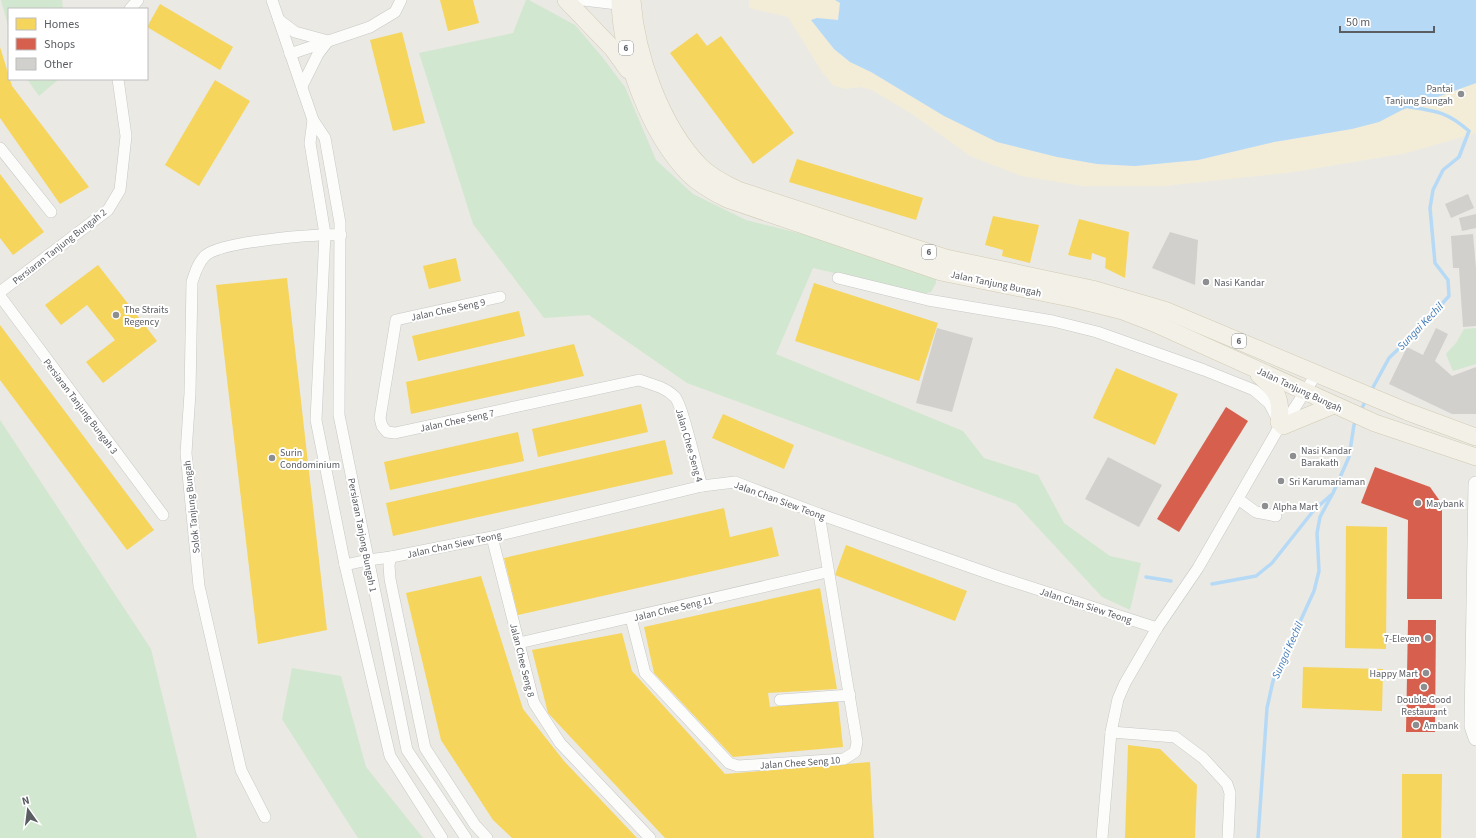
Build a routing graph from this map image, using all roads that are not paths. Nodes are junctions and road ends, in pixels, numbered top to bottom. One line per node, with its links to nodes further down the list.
1 (138, 0): 7 (street)
2 (272, 0): 8 (street, Persiaran Tanjong Bungah 1)
3 (401, 0): 9 (street)
4 (566, 0): 13 (main road)
5 (582, 0): 6 (street)
6 (626, 3): 13 (main road, Jalan Tanjung Bungah / 6); 25 (main road, Jalan Tanjung Bungah / 6)
7 (131, 8)
8 (278, 19): 9 (street); 10 (street, Persiaran Tanjong Bungah 1)
9 (328, 41): 10 (street); 12 (street)
10 (290, 54): 12 (street, Persiaran Tanjong Bungah 1)
11 (118, 80): 20 (street, Persiaran Tanjung Bungah 2)
12 (302, 86): 14 (street, Persiaran Tanjong Bungah 1)
13 (640, 88): 24 (main road, Jalan Tanjung Bungah / 6)
14 (312, 120): 17 (street, Persiaran Tanjong Bungah 1); 18 (street, Persiaran Tanjong Bungah 1)
15 (0, 148): 16 (street)
16 (52, 212)
17 (325, 234): 18 (street, Solok Tanjung Bungah); 41 (street, Persiaran Tanjong Bungah 1); 52 (street, Solok Tanjung Bungah)
18 (341, 235): 40 (street, Persiaran Tanjong Bungah 1)
19 (838, 278): 29 (street)
20 (0, 292)
21 (0, 296): 36 (street, Persiaran Tanjung Bungah 3)
22 (500, 297): 23 (street, Jalan Chee Seng 9)
23 (396, 320): 26 (street, Jalan Chee Seng 7)
24 (1246, 364): 27 (main road, Jalan Tanjung Bungah / 6); 29 (main road)
25 (1314, 372): 27 (street); 30 (main road, Jalan Tanjung Bungah / 6)
26 (638, 380): 33 (street, Jalan Chee Seng 4)
27 (1303, 391): 28 (main road, Jalan Tanjung Bungah / 6); 29 (street)
28 (1336, 406): 29 (main road); 31 (main road, Jalan Tanjung Bungah / 6)
29 (1280, 426): 34 (street)
30 (1476, 437)
31 (1476, 457)
32 (1476, 484): 51 (main road)
33 (702, 486): 35 (street, Jalan Chan Siew Teong); 38 (street, Jalan Chan Siew Teong)
34 (1238, 499): 37 (street); 46 (street)
35 (819, 514): 42 (street, Jalan Chee Seng 10); 46 (street, Jalan Chan Siew Teong)
36 (163, 515)
37 (1276, 516)
38 (492, 537): 39 (street, Jalan Chan Siew Teong); 47 (street, Jalan Chee Seng 8)
39 (391, 557): 40 (street, Jalan Chan Siew Teong); 43 (street, Persiaran Tanjong Bungah 1)
40 (368, 560): 41 (street, Jalan Chan Siew Teong); 44 (street, Persiaran Tanjong Bungah 1)
41 (345, 565): 53 (street, Persiaran Tanjong Bungah 1)
42 (827, 572): 45 (street, Jalan Chee Seng 11); 48 (street, Jalan Chee Seng 10)
43 (390, 579): 44 (street); 55 (street, Persiaran Tanjong Bungah 1)
44 (372, 583): 54 (street, Persiaran Tanjong Bungah 1)
45 (631, 618): 47 (street, Jalan Chee Seng 11); 48 (street, Jalan Chee Seng 10)
46 (1157, 628): 50 (street)
47 (519, 643): 56 (street, Jalan Chee Seng 8)
48 (850, 695): 49 (street)
49 (780, 700)
50 (1111, 732): 57 (street); 58 (street)
51 (1476, 738)
52 (265, 817)
53 (442, 838)
54 (466, 838)
55 (488, 838)
56 (650, 838)
57 (1102, 838)
58 (1228, 838)

